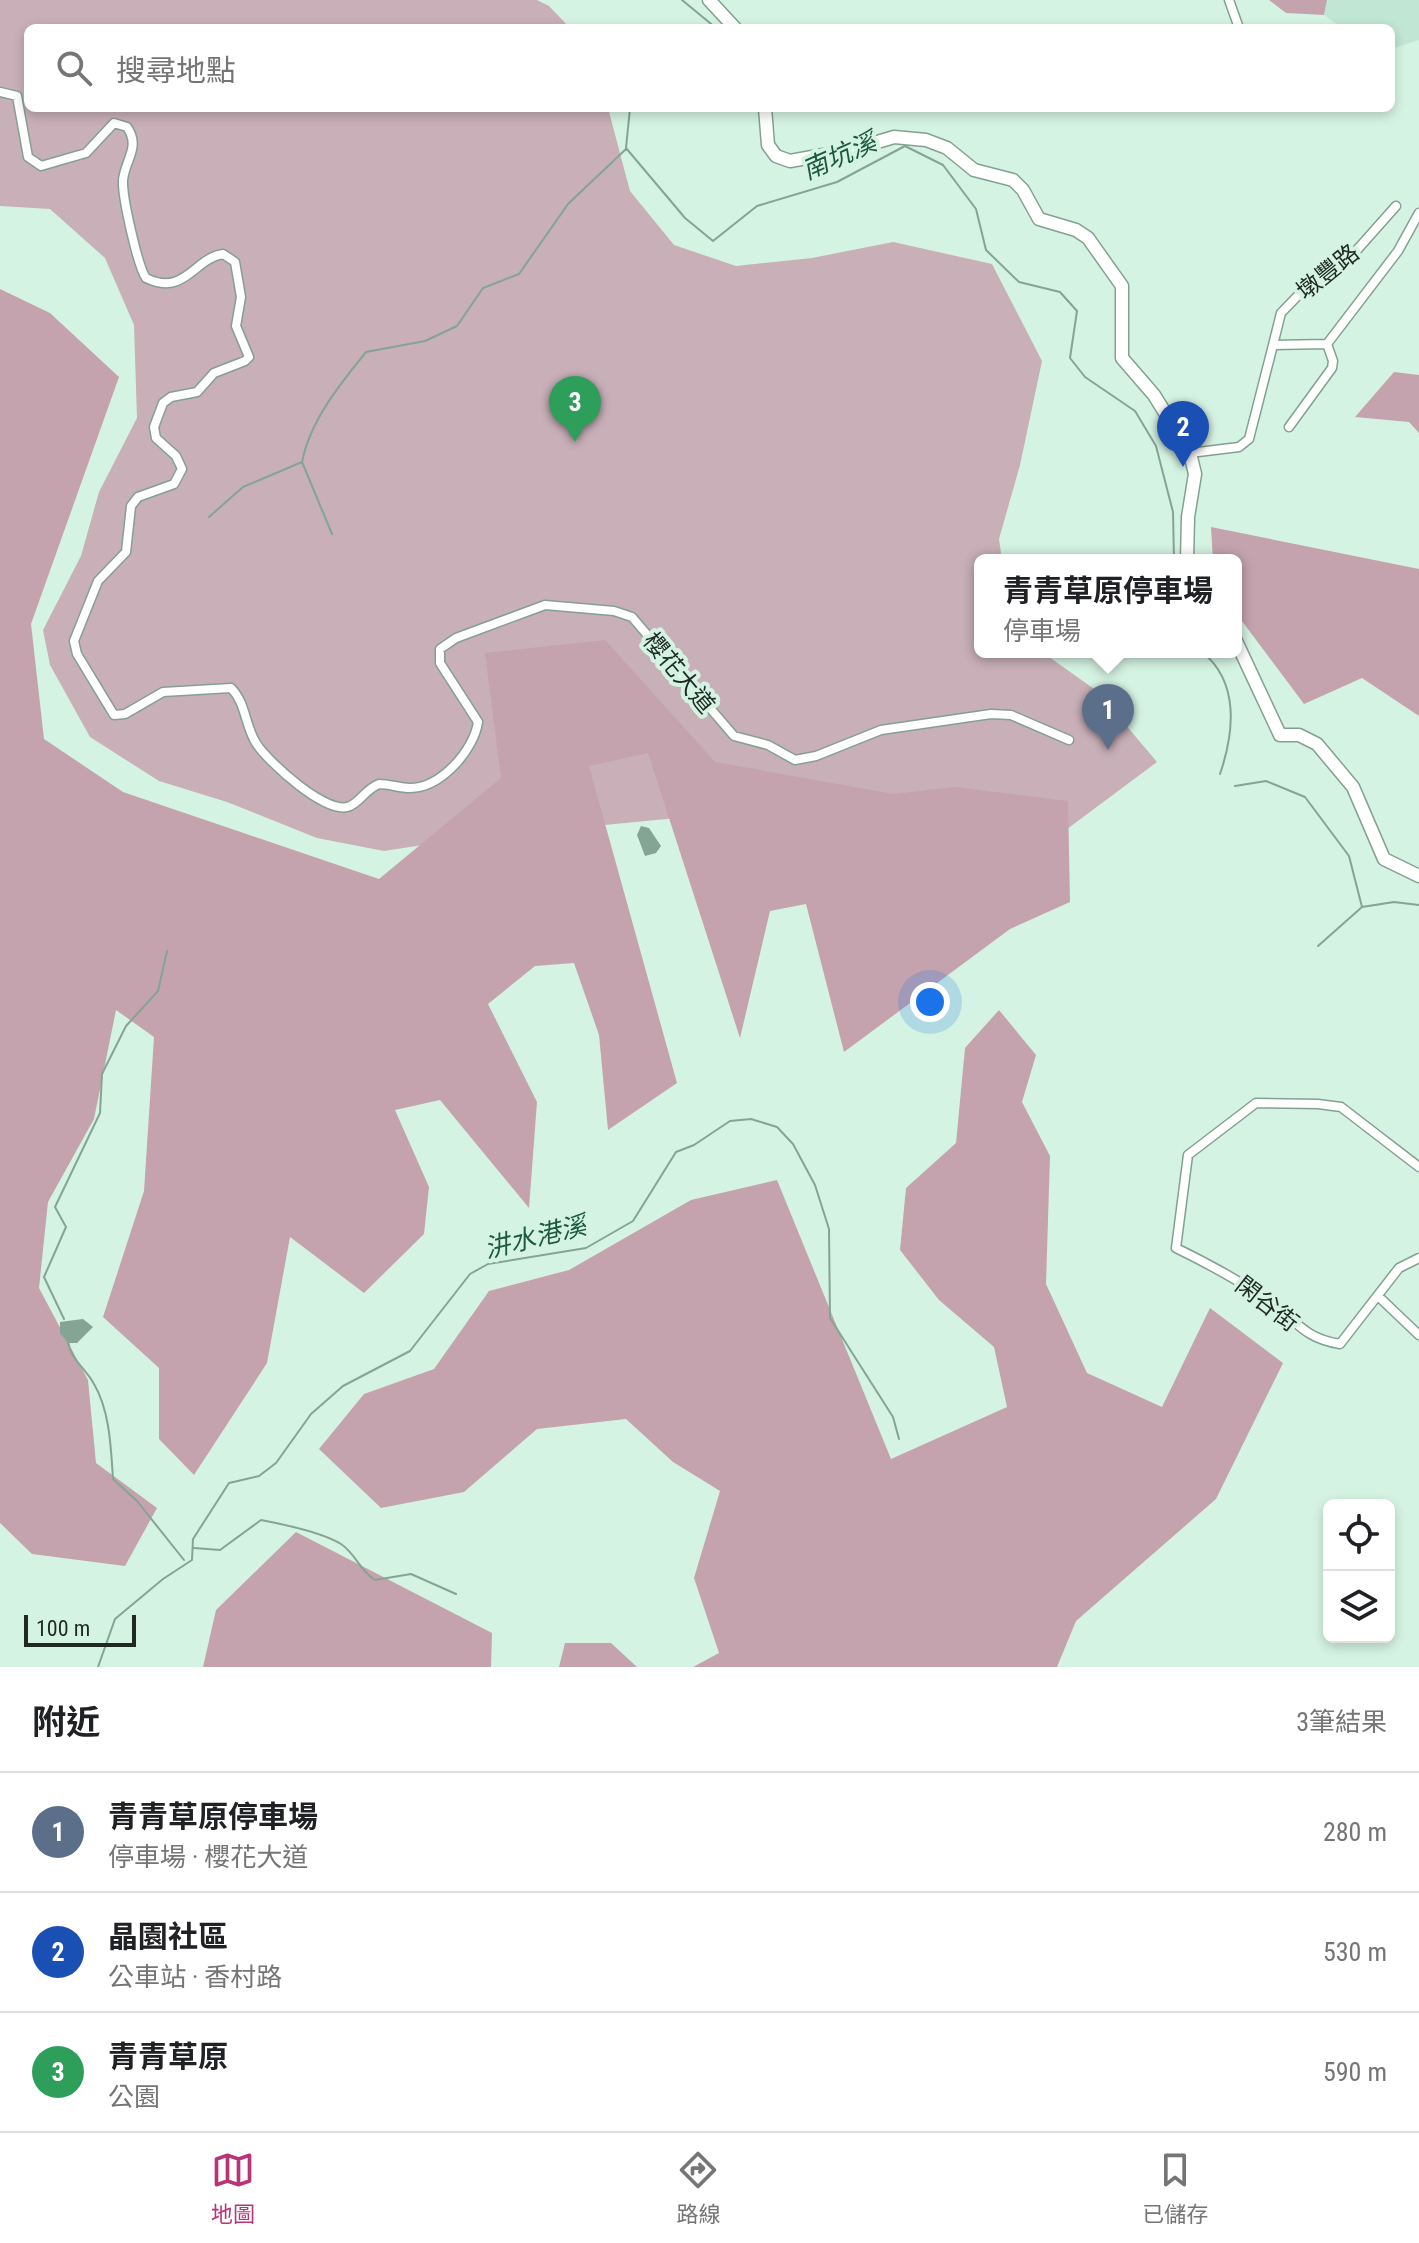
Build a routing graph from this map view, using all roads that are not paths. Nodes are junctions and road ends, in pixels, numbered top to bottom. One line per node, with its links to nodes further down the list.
1 (709, 0): 3 (street)
2 (1229, 0): 4 (street)
3 (731, 24)
4 (1238, 24)
5 (0, 92): 15 (street, 櫻花大道)
6 (765, 112): 12 (street)
7 (1396, 206): 10 (street, 墩豐路)
8 (1419, 213): 9 (street, 墩豐路)
9 (1327, 344): 10 (street); 11 (street)
10 (1273, 345): 12 (street, 墩豐路)
11 (1289, 427)
12 (1190, 453): 13 (street)
13 (1187, 554)
14 (1242, 654): 16 (street)
15 (1069, 740)
16 (1419, 876)
17 (1419, 1167): 19 (street, 閑谷街)
18 (1419, 1258): 19 (street, 閑谷街)
19 (1378, 1296): 20 (street)
20 (1419, 1335)

